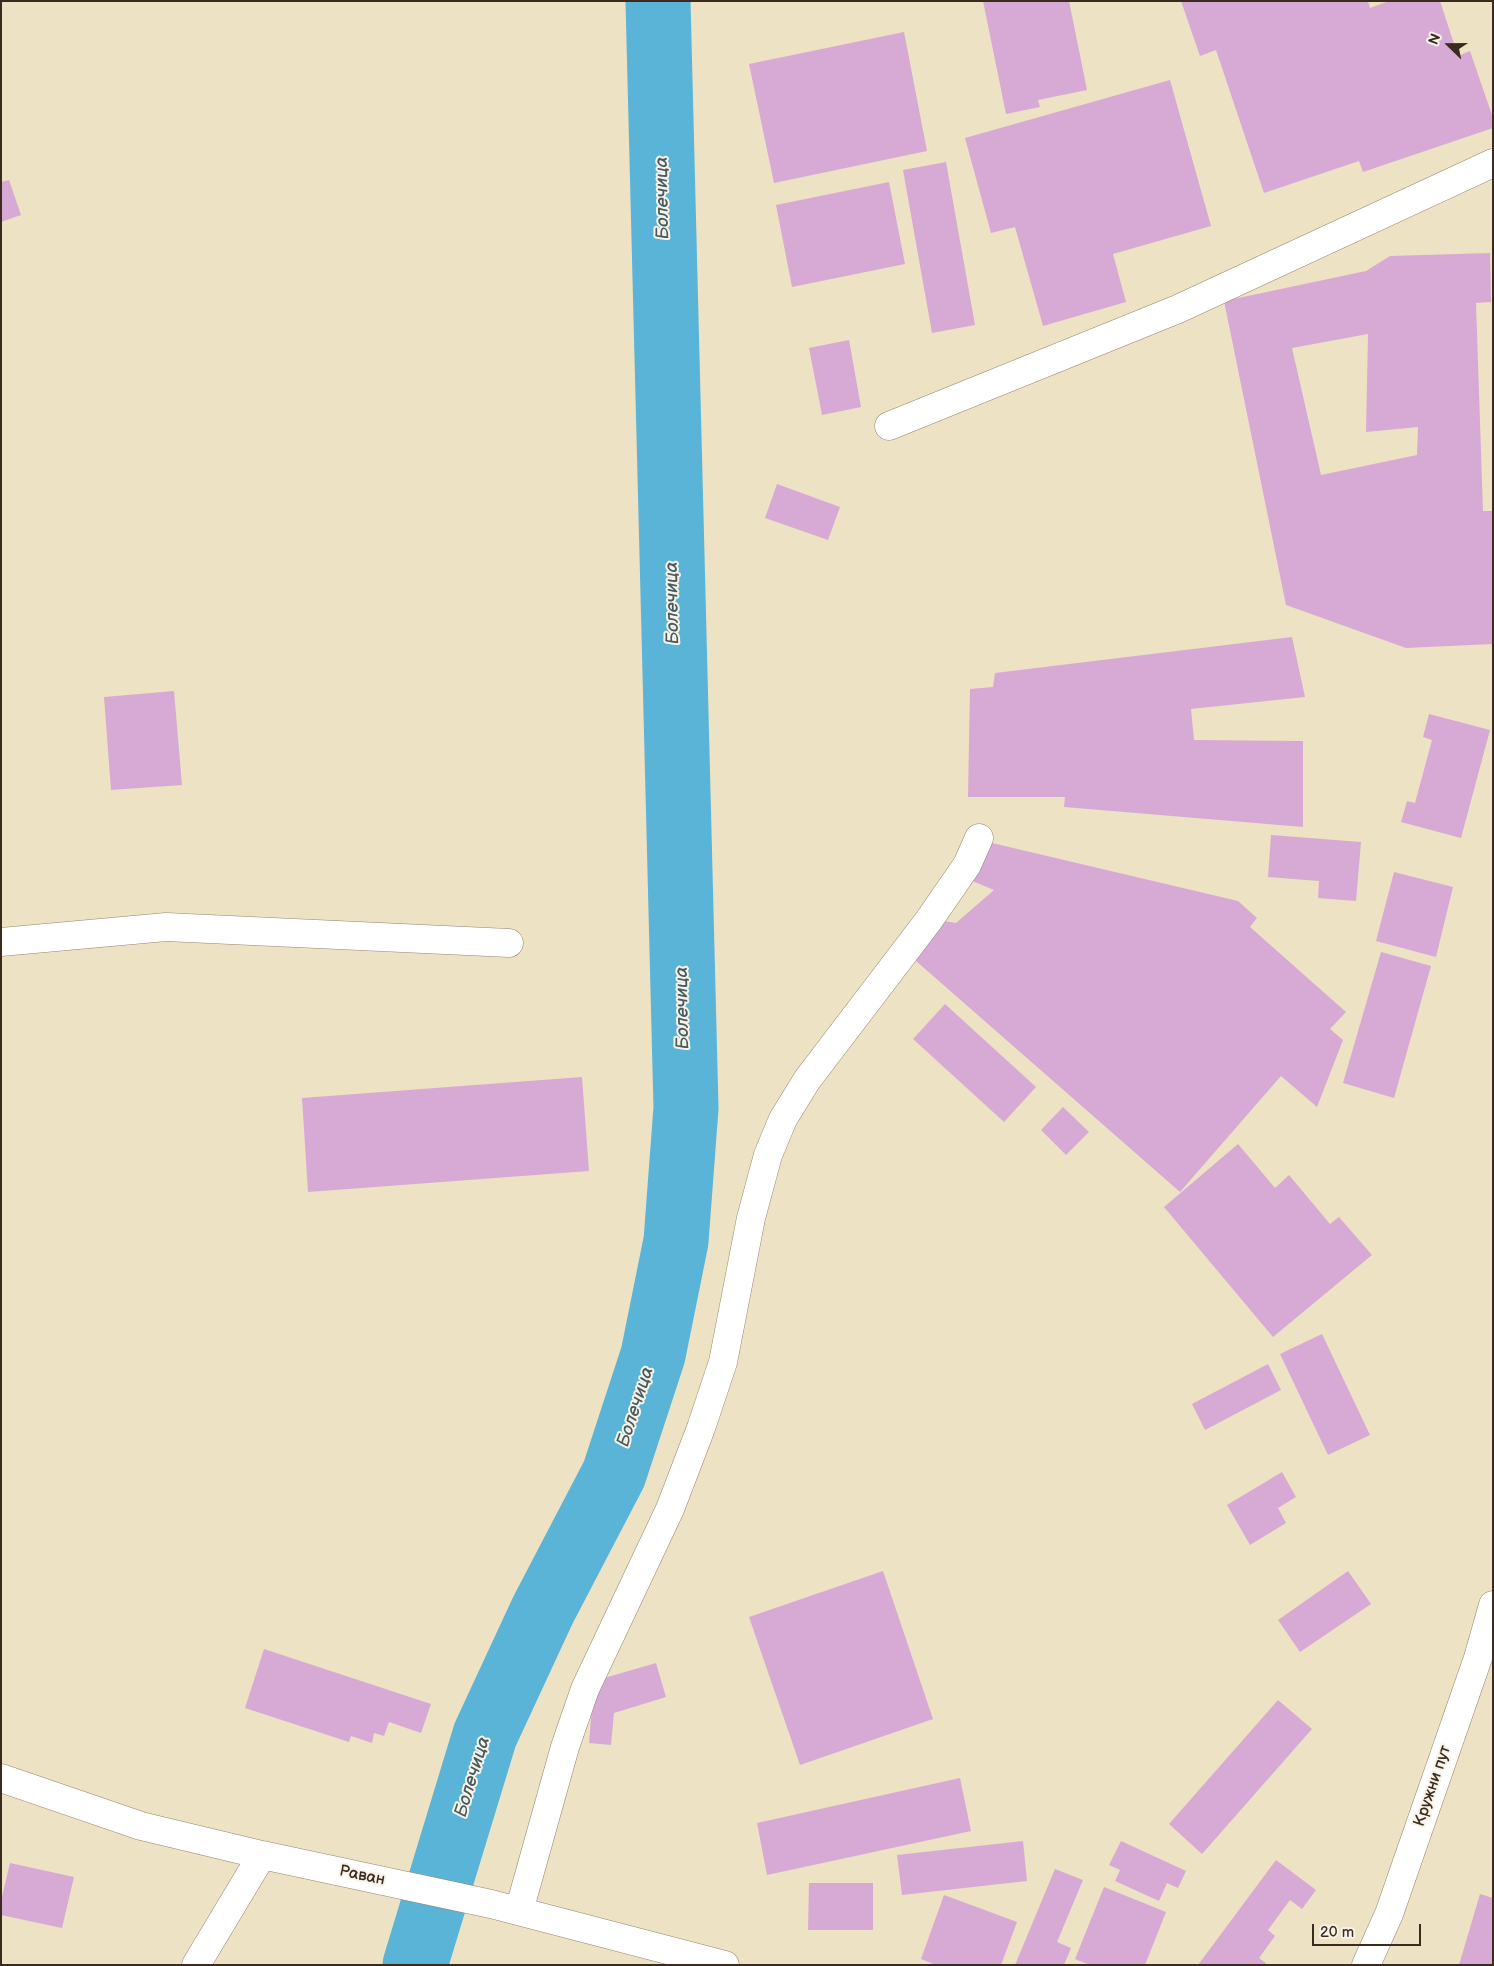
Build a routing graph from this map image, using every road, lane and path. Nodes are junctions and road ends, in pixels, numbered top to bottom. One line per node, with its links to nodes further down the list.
1 (1493, 163): 2 (street)
2 (889, 426)
3 (979, 838): 10 (street)
4 (1, 942): 5 (street)
5 (509, 943)
6 (1493, 1605): 7 (street, Кружни пут)
7 (1486, 1660): 14 (street, Кружни пут)
8 (1, 1778): 9 (street, Раван)
9 (262, 1855): 10 (street, Раван); 12 (street)
10 (519, 1911): 11 (street, Раван)
11 (682, 1960): 13 (street, Раван)
12 (196, 1965)
13 (725, 1965)
14 (1366, 1965)

